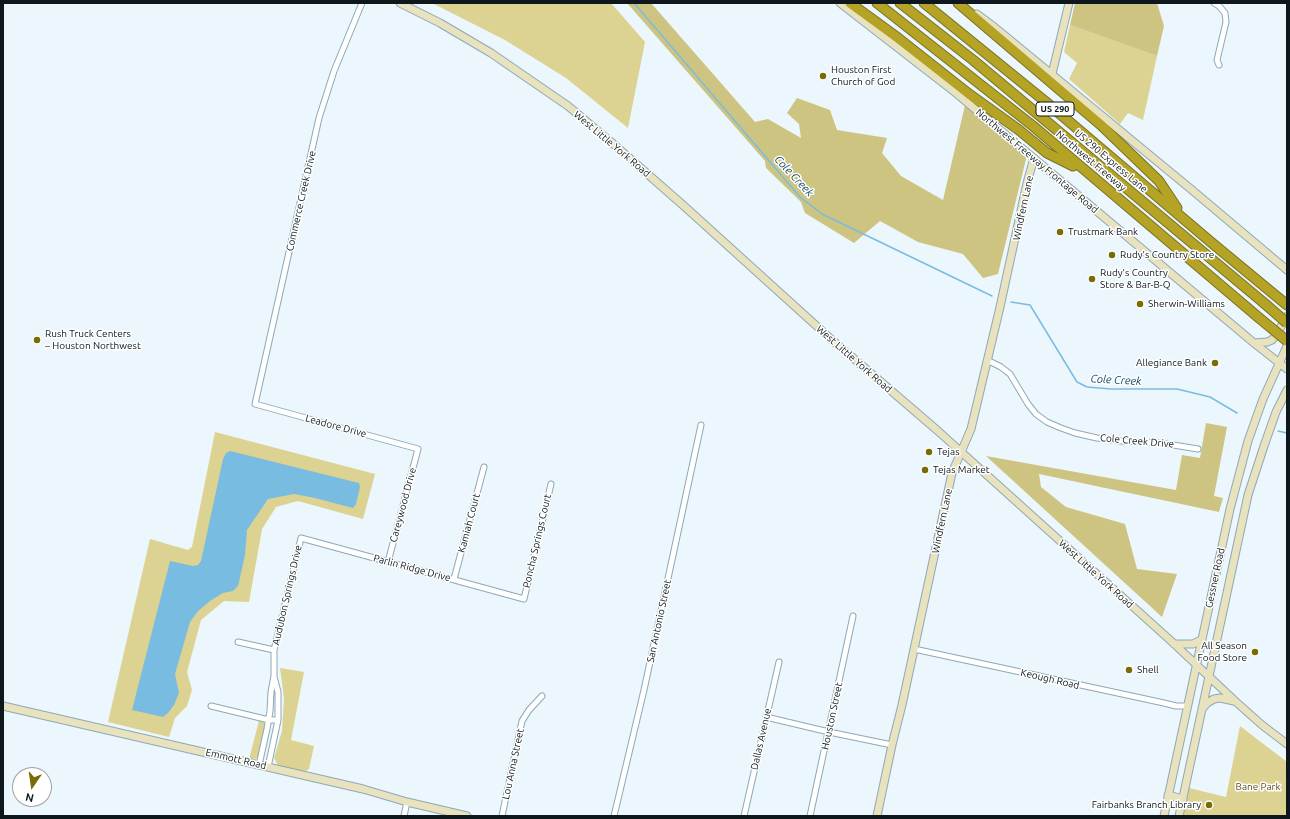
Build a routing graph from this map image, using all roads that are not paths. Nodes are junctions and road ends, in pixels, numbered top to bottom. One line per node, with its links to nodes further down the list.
1 (362, 3): 28 (street, Commerce Creek Drive)
2 (400, 3): 32 (main road, West Little York Road)
3 (840, 3): 14 (main road, Northwest Freeway Frontage Road)
4 (850, 3): 15 (highway)
5 (877, 3): 15 (highway, Northwest Freeway / US 290)
6 (900, 3): 20 (highway, US 290 Express Lane, bridge)
7 (924, 3): 16 (highway, Northwest Freeway / US 290)
8 (958, 3): 16 (highway)
9 (962, 3): 13 (main road)
10 (1069, 3): 13 (main road)
11 (1214, 3): 12 (street)
12 (1218, 65)
13 (1052, 74): 17 (main road)
14 (1034, 158): 22 (main road, Northwest Freeway Frontage Road); 24 (main road, Windfern Lane)
15 (1085, 172): 21 (highway, Northwest Freeway / US 290, bridge)
16 (1183, 218): 18 (highway, Northwest Freeway / US 290)
17 (1287, 270)
18 (1287, 305)
19 (1287, 316): 22 (main road)
20 (1287, 323)
21 (1287, 341)
22 (1254, 343): 25 (main road, Northwest Freeway Frontage Road)
23 (1287, 346): 25 (main road, Gessner Road)
24 (987, 360): 31 (street, Cole Creek Drive); 32 (main road, Windfern Lane)
25 (1279, 363): 26 (main road, Northwest Freeway Frontage Road); 35 (main road, Gessner Road)
26 (1287, 369)
27 (1287, 390): 36 (main road, Gessner Road)
28 (255, 404): 30 (street, Leadore Drive)
29 (701, 425): 73 (street, San Antonio Street)
30 (418, 449): 39 (street, Careywood Drive)
31 (1198, 449)
32 (961, 453): 46 (main road, West Little York Road); 47 (main road, Windfern Lane)
33 (484, 466): 41 (street, Kamiah Court)
34 (551, 484): 42 (street, Poncha Springs Court)
35 (1237, 484): 36 (main road); 38 (main road, Gessner Road)
36 (1251, 487): 40 (main road, Gessner Road)
37 (300, 538): 39 (street, Parlin Ridge Drive); 48 (street, Audubon Springs Drive)
38 (1219, 561): 40 (main road); 44 (main road, Gessner Road)
39 (388, 562): 41 (street, Parlin Ridge Drive)
40 (1233, 564): 51 (main road, Gessner Road)
41 (454, 580): 42 (street, Parlin Ridge Drive)
42 (524, 599)
43 (853, 616): 62 (street, Houston Street)
44 (1201, 640): 46 (main road); 50 (main road, Gessner Road)
45 (238, 642): 48 (street)
46 (1174, 644): 50 (main road, West Little York Road)
47 (914, 649): 57 (street, Keough Road); 64 (main road, Windfern Lane)
48 (274, 650): 52 (street, Audubon Springs Drive)
49 (779, 662): 59 (street, Dallas Avenue)
50 (1196, 664): 51 (main road, West Little York Road); 57 (main road, Gessner Road)
51 (1209, 675): 54 (main road, West Little York Road); 58 (main road, Gessner Road)
52 (274, 676): 60 (street, Audubon Springs Drive); 61 (street, Audubon Springs Drive)
53 (542, 696): 72 (street, Lou Anna Street)
54 (1235, 701): 58 (main road); 63 (main road, West Little York Road)
55 (3, 706): 65 (main road, Emmott Road)
56 (211, 706): 60 (street)
57 (1187, 706): 67 (main road, Gessner Road)
58 (1202, 710): 68 (main road, Gessner Road)
59 (766, 717): 62 (street); 74 (street, Dallas Avenue)
60 (269, 720): 61 (street); 65 (street, Audubon Springs Drive)
61 (278, 720): 66 (street, Audubon Springs Drive)
62 (829, 732): 64 (street); 75 (street, Houston Street)
63 (1287, 744)
64 (892, 745): 76 (main road, Windfern Lane)
65 (259, 764): 66 (main road, Emmott Road)
66 (268, 767): 69 (main road, Emmott Road)
67 (1168, 795): 68 (main road); 77 (main road, Gessner Road)
68 (1183, 799): 78 (main road, Gessner Road)
69 (407, 802): 70 (street); 71 (main road, Emmott Road)
70 (404, 816)
71 (467, 816)
72 (502, 816)
73 (614, 816)
74 (744, 816)
75 (810, 816)
76 (876, 816)
77 (1164, 816)
78 (1179, 816)

